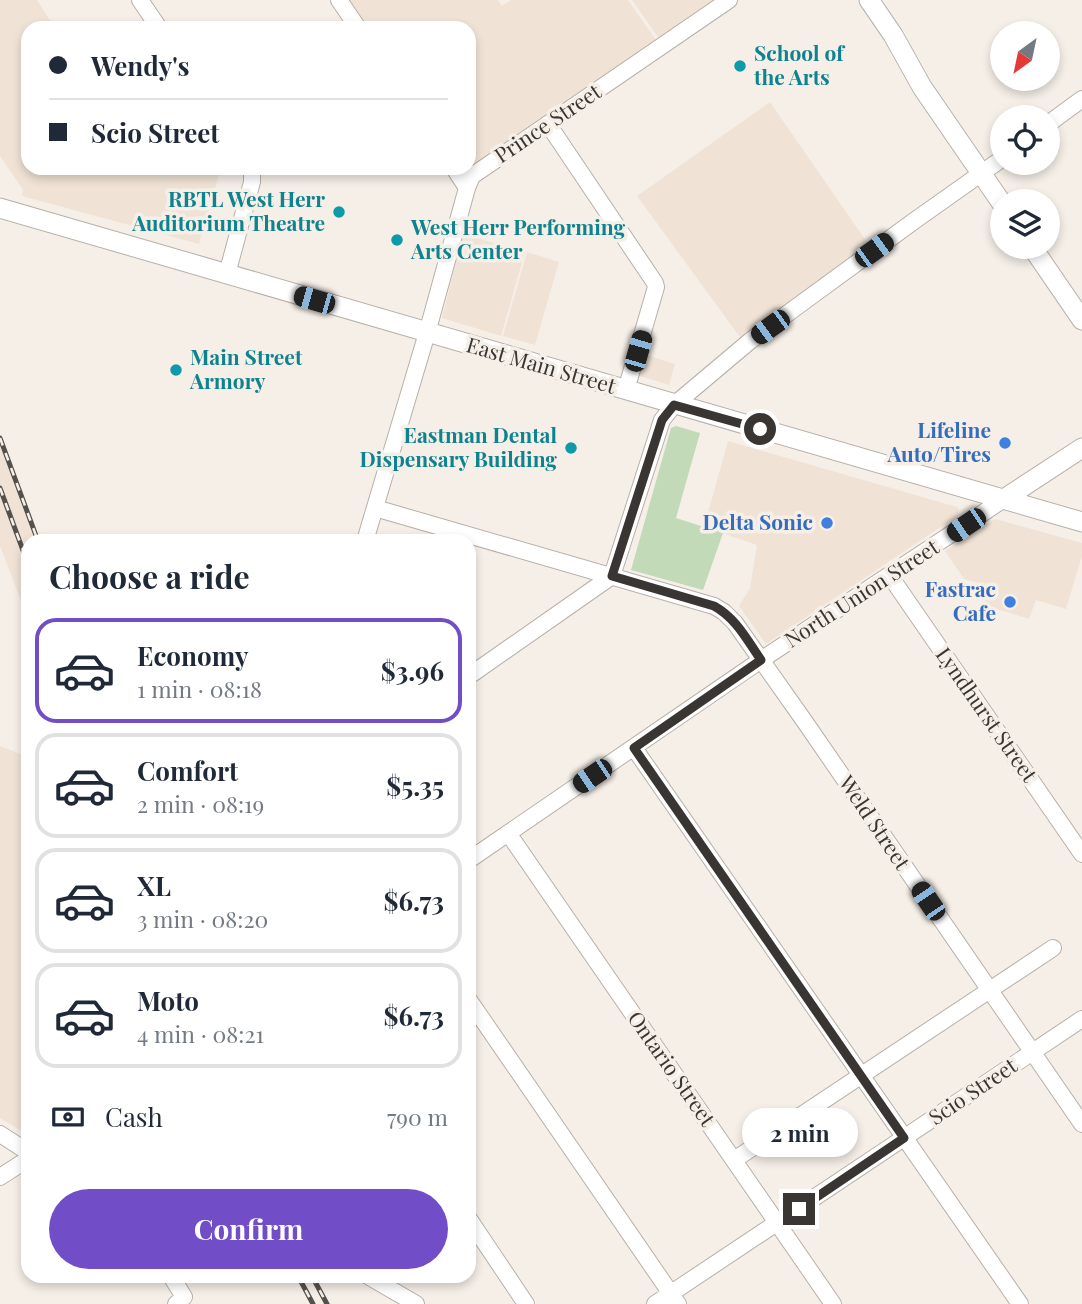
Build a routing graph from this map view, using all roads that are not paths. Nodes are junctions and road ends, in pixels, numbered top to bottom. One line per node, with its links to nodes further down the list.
1 (140, 0): 5 (street)
2 (339, 0): 6 (street)
3 (729, 0): 9 (street, Prince Street)
4 (869, 0): 10 (main road)
5 (154, 21)
6 (353, 21)
7 (1082, 99): 8 (street)
8 (1060, 115)
9 (548, 124): 12 (street, Prince Street); 24 (street)
10 (990, 164)
11 (990, 168): 25 (street)
12 (476, 173)
13 (251, 175): 20 (street)
14 (459, 175): 16 (street)
15 (473, 175): 16 (street, Prince Street)
16 (467, 188): 23 (street, Prince Street)
17 (0, 208): 20 (main road, East Main Street)
18 (1040, 259): 22 (main road)
19 (1054, 259): 21 (main road)
20 (227, 274): 23 (main road, East Main Street)
21 (1082, 299)
22 (1082, 320)
23 (427, 333): 24 (main road, East Main Street); 28 (street, Prince Street)
24 (626, 390): 25 (main road, East Main Street)
25 (674, 405): 27 (main road, East Main Street); 33 (street)
26 (1082, 448): 27 (main road, North Union Street)
27 (1004, 499): 29 (main road, East Main Street); 34 (street, North Union Street)
28 (375, 508): 30 (street, Prince Street); 31 (street, Weld Street)
29 (1082, 522)
30 (367, 534)
31 (466, 534)
32 (476, 537): 33 (street, Weld Street)
33 (612, 576): 35 (street, Weld Street); 36 (street)
34 (890, 576): 35 (street, North Union Street); 39 (street, Lyndhurst Street)
35 (761, 660): 37 (street, North Union Street); 42 (street, Weld Street)
36 (476, 671)
37 (634, 748): 38 (street, North Union Street); 46 (street)
38 (508, 833): 40 (street, North Union Street); 51 (street, Ontario Street)
39 (1082, 854)
40 (476, 855)
41 (1053, 948): 42 (street)
42 (989, 990): 45 (street, Weld Street); 46 (street)
43 (476, 1010): 58 (street)
44 (1082, 1020): 45 (street, Scio Street)
45 (1032, 1052): 47 (street, Weld Street); 49 (street, Scio Street)
46 (861, 1077): 49 (street); 51 (street)
47 (1082, 1125)
48 (0, 1134): 50 (street)
49 (904, 1138): 54 (street, Scio Street); 64 (street)
50 (21, 1148)
51 (734, 1160): 54 (street, Ontario Street)
52 (21, 1164): 53 (street)
53 (0, 1177)
54 (778, 1223): 58 (street, Scio Street); 63 (street, Ontario Street)
55 (476, 1229): 61 (street)
56 (174, 1283): 59 (street)
57 (380, 1283): 60 (street)
58 (674, 1299): 62 (street, Scio Street)
59 (180, 1301)
60 (416, 1304)
61 (526, 1304)
62 (655, 1304)
63 (833, 1304)
64 (1020, 1304)

